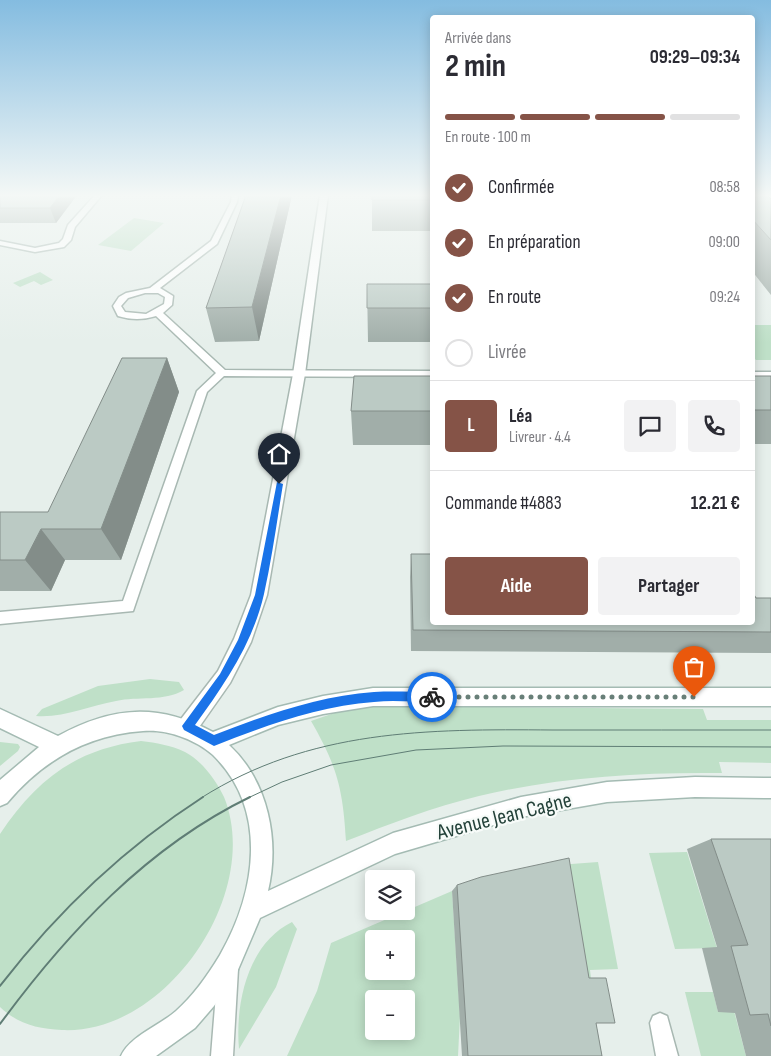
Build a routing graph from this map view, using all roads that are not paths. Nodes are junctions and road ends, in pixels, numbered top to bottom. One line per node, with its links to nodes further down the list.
1 (6, 244): 2 (lane)
2 (62, 244)
3 (211, 244): 5 (lane)
4 (317, 244): 8 (street)
5 (153, 290): 6 (lane); 6 (lane)
6 (158, 313): 7 (lane)
7 (222, 373): 8 (lane); 12 (lane)
8 (299, 374): 9 (lane); 15 (street)
9 (430, 374)
10 (767, 375): 11 (lane)
11 (771, 386)
12 (0, 618)
13 (771, 696): 16 (street)
14 (0, 718): 17 (street)
15 (188, 726): 16 (street); 17 (street)
16 (214, 741): 20 (street)
17 (58, 746): 19 (street)
18 (771, 788): 20 (street, Avenue Jean Cagne)
19 (0, 796)
20 (252, 910): 21 (street)
21 (229, 963): 23 (street); 24 (lane)
22 (660, 1023): 25 (lane)
23 (134, 1056)
24 (222, 1056)
25 (667, 1056)

